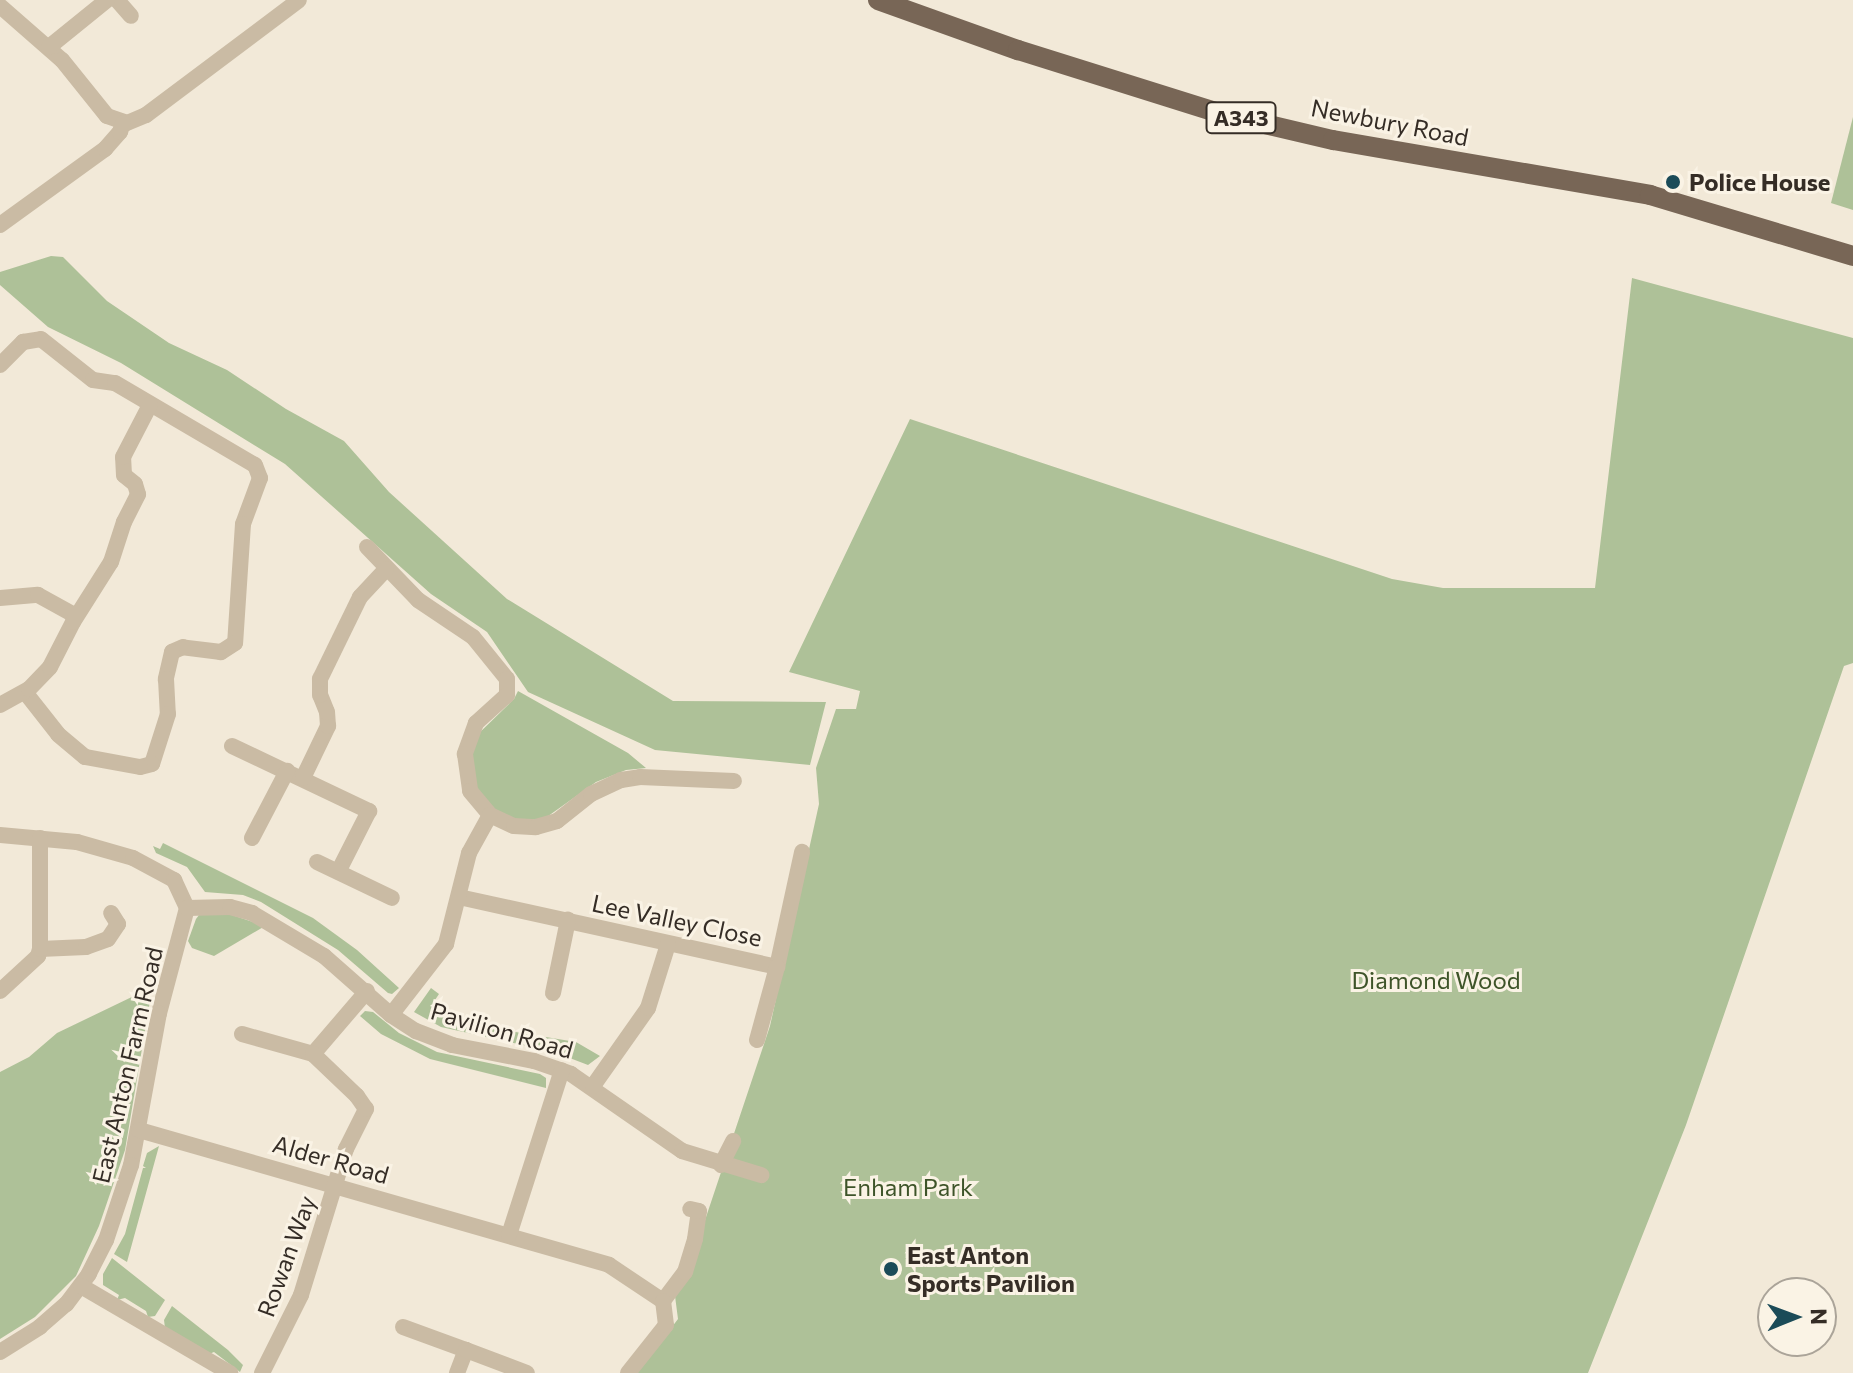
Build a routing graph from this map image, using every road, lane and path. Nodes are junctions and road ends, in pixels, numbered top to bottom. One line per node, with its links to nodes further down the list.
1 (107, 0): 7 (street)
2 (117, 0): 6 (street)
3 (878, 0): 10 (main road, Newbury Road / A343)
4 (295, 1): 8 (street)
5 (0, 6): 7 (street)
6 (131, 16)
7 (49, 47): 8 (street)
8 (123, 123): 9 (street)
9 (0, 225)
10 (1853, 256)
11 (0, 365): 12 (street)
12 (150, 405): 16 (street); 17 (street)
13 (367, 547): 14 (street)
14 (386, 569): 21 (street); 23 (street)
15 (0, 598): 16 (street)
16 (76, 616): 17 (street)
17 (25, 692): 18 (street)
18 (0, 705)
19 (232, 746): 20 (street)
20 (287, 771): 21 (street); 26 (street)
21 (303, 778): 29 (street)
22 (734, 781): 23 (street)
23 (490, 815): 30 (street)
24 (0, 835): 25 (street)
25 (40, 838): 32 (street); 36 (street)
26 (252, 838)
27 (802, 852): 37 (street, Lee Valley Close)
28 (317, 862): 29 (street)
29 (338, 872): 31 (street)
30 (459, 897): 34 (street, Lee Valley Close); 41 (street)
31 (392, 898)
32 (187, 908): 39 (street, Pavilion Road); 47 (street, East Anton Farm Road)
33 (111, 913): 36 (street)
34 (568, 920): 35 (street, Lee Valley Close); 40 (street, Lee Valley Close)
35 (668, 944): 37 (street, Lee Valley Close); 46 (street)
36 (40, 949): 38 (street)
37 (777, 967): 43 (street, Lee Valley Close)
38 (0, 991)
39 (367, 991): 41 (street, Pavilion Road); 44 (street)
40 (553, 993)
41 (391, 1015): 45 (street, Pavilion Road)
42 (242, 1034): 44 (street)
43 (757, 1040)
44 (313, 1054): 51 (street, Rowan Way)
45 (562, 1070): 46 (street, Pavilion Road); 53 (street)
46 (593, 1086): 49 (street, Pavilion Road)
47 (139, 1130): 51 (street, Alder Road); 54 (street, East Anton Farm Road)
48 (733, 1141): 49 (street)
49 (721, 1165): 50 (street, Pavilion Road)
50 (761, 1175)
51 (336, 1185): 53 (street, Alder Road); 60 (street, Rowan Way)
52 (690, 1209): 55 (street)
53 (509, 1235): 55 (street, Alder Road)
54 (81, 1286): 58 (street, East Anton Farm Road); 59 (street)
55 (663, 1301): 63 (street)
56 (403, 1327): 57 (street)
57 (466, 1350): 61 (street); 62 (street)
58 (0, 1352)
59 (230, 1373)
60 (262, 1373)
61 (457, 1373)
62 (527, 1373)
63 (628, 1373)

